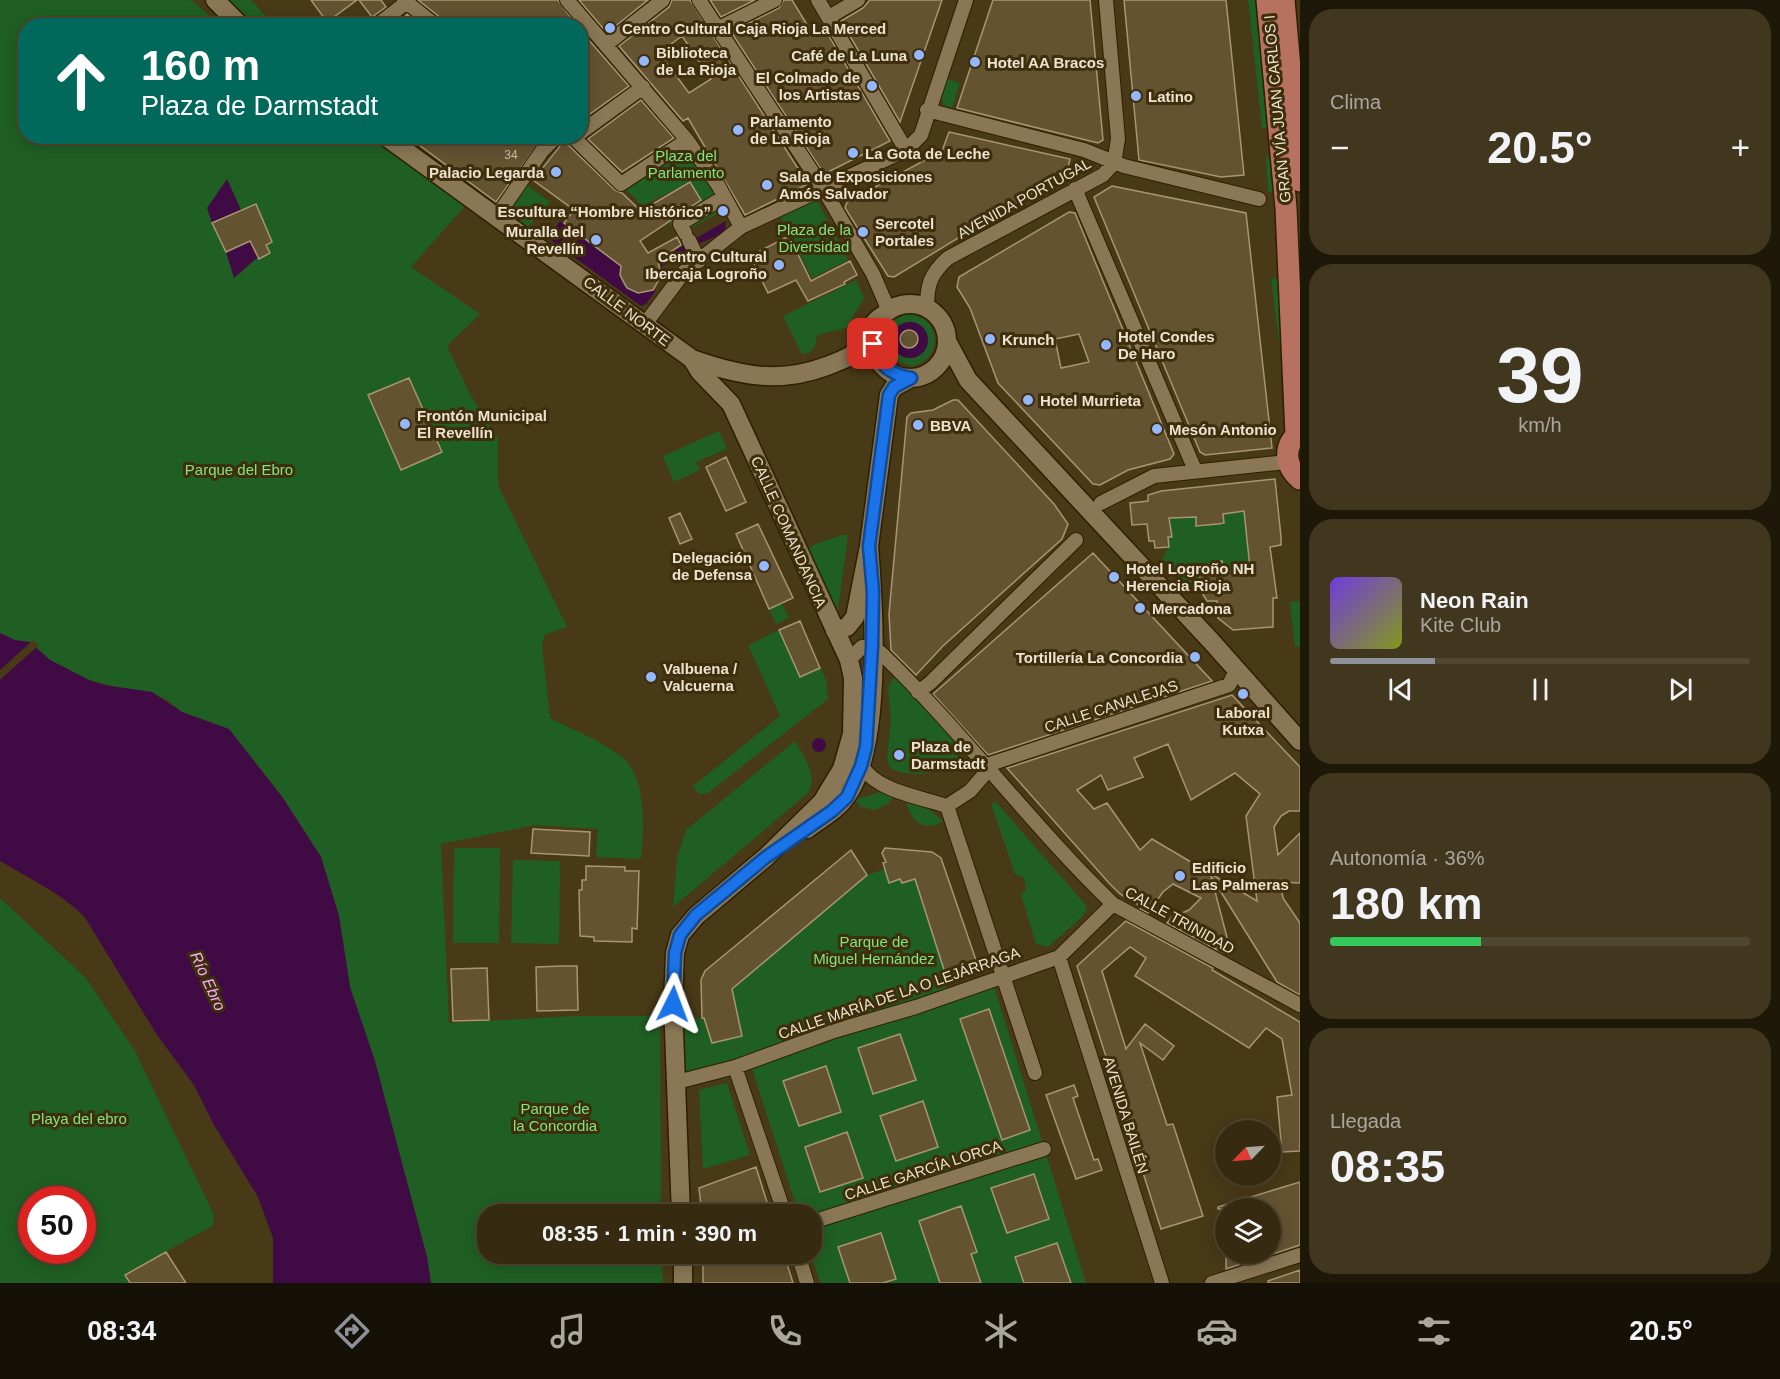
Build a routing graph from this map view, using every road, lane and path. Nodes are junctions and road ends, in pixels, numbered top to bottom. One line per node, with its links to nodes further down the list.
1 (215, 0): 14 (main road)
2 (567, 0): 17 (street)
3 (663, 0): 20 (street)
4 (699, 0): 19 (street)
5 (775, 0): 19 (street)
6 (818, 0): 13 (street)
7 (858, 0): 13 (street)
8 (966, 0): 23 (street)
9 (1106, 0): 30 (street, AVENIDA PORTUGAL)
10 (1267, 0): 48 (main road, GRAN VÍA JUAN CARLOS I)
11 (1284, 0): 22 (main road, GRAN VÍA JUAN CARLOS I)
12 (405, 1): 15 (street); 16 (street)
13 (829, 17): 29 (street)
14 (233, 18)
15 (385, 18)
16 (426, 18)
17 (583, 18)
18 (588, 23): 20 (street)
19 (719, 28): 32 (street)
20 (607, 44): 21 (street)
21 (643, 87): 24 (street); 25 (street)
22 (1297, 96): 31 (main road, GRAN VÍA JUAN CARLOS I)
23 (927, 110): 29 (street); 30 (street)
24 (588, 127)
25 (687, 140): 28 (street); 34 (street)
26 (396, 144): 36 (main road, CALLE NORTE)
27 (549, 144): 36 (street)
28 (584, 144)
29 (906, 150): 32 (street)
30 (1114, 163): 33 (street, AVENIDA PORTUGAL); 35 (street)
31 (1300, 181)
32 (823, 188): 37 (street); 40 (street)
33 (1075, 189): 39 (street, AVENIDA PORTUGAL); 50 (street)
34 (724, 197): 37 (street); 38 (street)
35 (1258, 199)
36 (497, 216): 41 (main road, CALLE NORTE)
37 (741, 226): 38 (street)
38 (699, 261): 41 (street)
39 (927, 308): 40 (main road); 42 (main road)
40 (887, 313): 44 (main road, CALLE NORTE); 45 (main road)
41 (645, 324): 43 (main road, CALLE NORTE)
42 (947, 341): 45 (main road); 46 (main road)
43 (692, 359): 44 (main road, CALLE NORTE); 47 (main road, CALLE COMANDANCIA)
44 (745, 374): 47 (main road)
45 (917, 377): 46 (main road); 54 (main road)
46 (968, 380): 58 (main road)
47 (731, 404): 55 (main road, CALLE COMANDANCIA)
48 (1298, 433): 49 (main road)
49 (1287, 462): 50 (street); 51 (main road)
50 (1195, 470): 52 (street)
51 (1300, 479)
52 (1101, 503)
53 (1076, 540): 59 (street)
54 (869, 546): 55 (main road); 56 (main road)
55 (835, 631): 57 (main road, CALLE COMANDANCIA)
56 (872, 647): 57 (street); 59 (street, CALLE TRINIDAD); 62 (main road)
57 (849, 660): 62 (street); 67 (main road)
58 (1237, 669): 60 (main road); 63 (street, CALLE CANALEJAS)
59 (918, 692): 63 (street, CALLE TRINIDAD)
60 (1294, 727): 61 (main road)
61 (1300, 741)
62 (861, 766): 64 (street); 65 (main road)
63 (988, 766): 66 (street); 68 (street, CALLE TRINIDAD)
64 (876, 782): 65 (street); 66 (street)
65 (847, 797): 67 (main road)
66 (948, 806): 70 (street)
67 (766, 857): 74 (main road)
68 (1113, 904): 69 (street, CALLE MARÍA DE LA O LEJÁRRAGA); 71 (street, CALLE TRINIDAD)
69 (1059, 957): 70 (street, CALLE MARÍA DE LA O LEJÁRRAGA); 84 (street, AVENIDA BAILÉN)
70 (1003, 976): 72 (street, CALLE MARÍA DE LA O LEJÁRRAGA); 73 (street)
71 (1300, 1005)
72 (735, 1067): 74 (street, CALLE MARÍA DE LA O LEJÁRRAGA); 77 (street)
73 (1035, 1073)
74 (677, 1083): 76 (main road)
75 (1044, 1149): 78 (street, CALLE GARCÍA LORCA)
76 (681, 1204)
77 (781, 1204)
78 (822, 1219)
79 (1300, 1255): 85 (street)
80 (683, 1264): 82 (main road)
81 (801, 1264): 83 (street)
82 (683, 1283)
83 (807, 1283)
84 (1162, 1283)
85 (1212, 1283)

